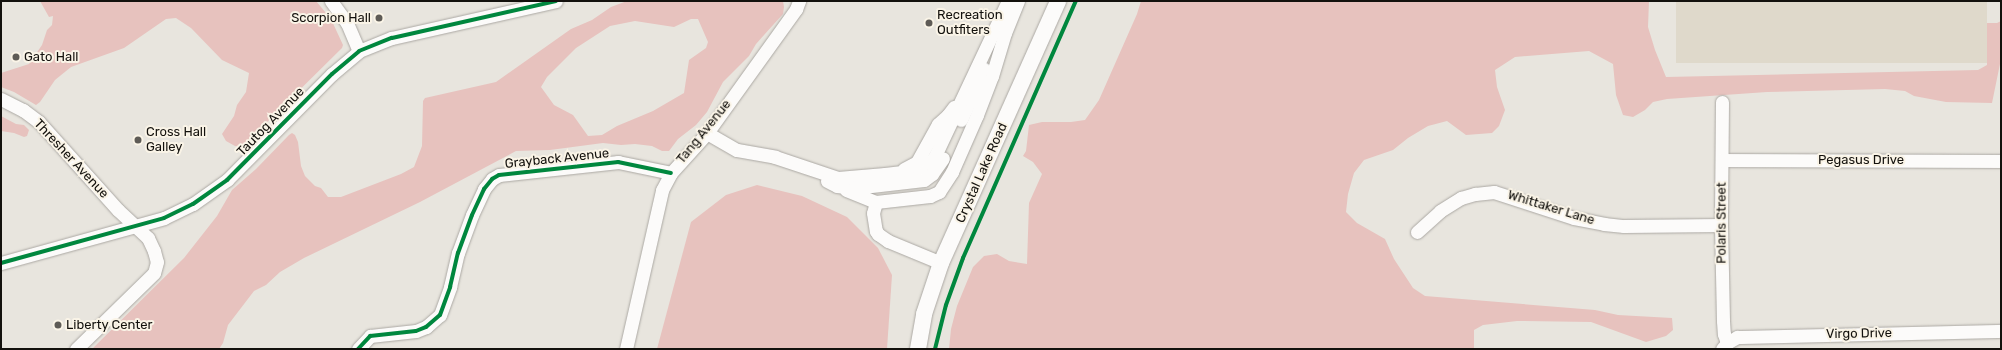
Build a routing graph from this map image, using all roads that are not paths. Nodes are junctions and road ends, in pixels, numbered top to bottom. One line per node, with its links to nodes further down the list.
1 (331, 1): 8 (street)
2 (556, 1): 8 (street, Tautog Avenue)
3 (799, 1): 11 (street, Tang Avenue)
4 (1008, 1): 14 (street)
5 (1013, 1): 17 (street)
6 (1018, 1): 12 (street)
7 (1058, 1): 24 (street, Crystal Lake Road)
8 (359, 51): 21 (street, Tautog Avenue)
9 (1, 99): 21 (street, Thresher Avenue)
10 (1722, 102): 13 (street, Polaris Street)
11 (707, 133): 14 (street); 16 (street, Tang Avenue)
12 (959, 156): 18 (street); 19 (street)
13 (1722, 160): 15 (street, Pegasus Drive); 20 (street, Polaris Street)
14 (788, 161): 17 (street)
15 (2001, 161)
16 (671, 173): 28 (street, Grayback Avenue); 29 (street, Tang Avenue)
17 (838, 186): 18 (street)
18 (856, 194): 19 (street)
19 (876, 202): 24 (street)
20 (1721, 225): 22 (street, Whittaker Lane); 26 (street, Polaris Street)
21 (136, 226): 23 (street, Tautog Avenue); 27 (street, Thresher Avenue)
22 (1417, 232)
23 (1, 263)
24 (941, 263): 30 (street, Crystal Lake Road)
25 (2001, 331): 26 (street, Virgo Drive)
26 (1725, 346)
27 (76, 349)
28 (358, 349)
29 (626, 349)
30 (918, 349)

